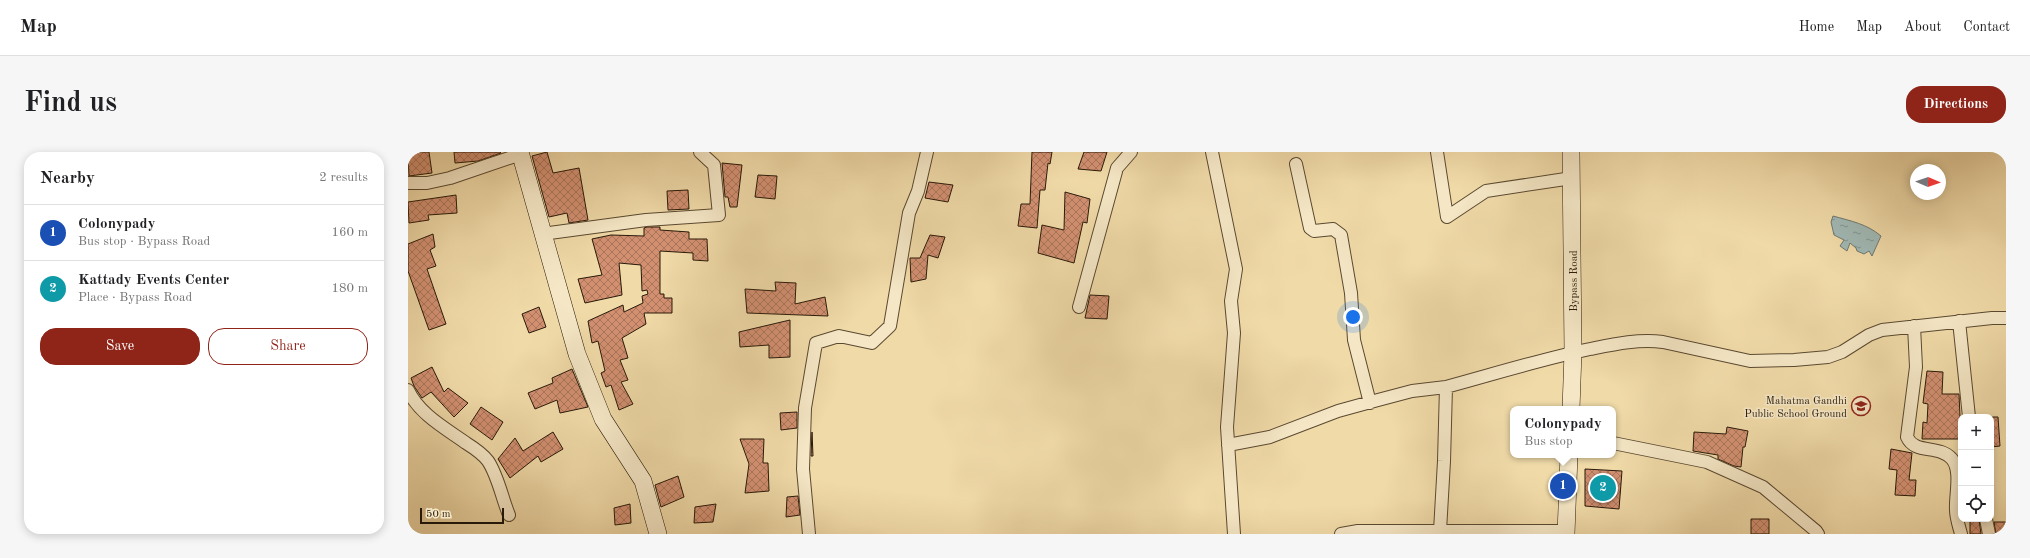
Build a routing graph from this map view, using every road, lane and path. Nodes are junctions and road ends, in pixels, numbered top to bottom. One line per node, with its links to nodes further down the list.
1 (700, 152): 11 (street)
2 (927, 152): 30 (street)
3 (1131, 152): 12 (street)
4 (1212, 152): 23 (street)
5 (1438, 152): 9 (street)
6 (1571, 152): 9 (street, Bypass Road)
7 (520, 153): 10 (street); 11 (street)
8 (1296, 164): 19 (street)
9 (1572, 178): 16 (street, Bypass Road)
10 (408, 183)
11 (542, 234): 29 (street)
12 (1079, 307)
13 (2006, 318): 14 (street)
14 (1959, 321): 15 (street); 21 (street)
15 (1914, 326): 16 (street); 34 (street)
16 (1573, 352): 17 (street); 20 (street, Bypass Road)
17 (1446, 387): 19 (street); 27 (street)
18 (408, 390): 25 (street)
19 (1370, 403): 23 (street)
20 (1571, 406)
21 (1970, 414)
22 (1616, 444): 33 (street)
23 (1228, 445): 31 (street)
24 (1569, 458): 28 (street)
25 (509, 515)
26 (1987, 522): 35 (street)
27 (1440, 531): 28 (street); 32 (street)
28 (1566, 532)
29 (658, 534)
30 (809, 534)
31 (1234, 534)
32 (1341, 534)
33 (1818, 534)
34 (1961, 534)
35 (1989, 534)

